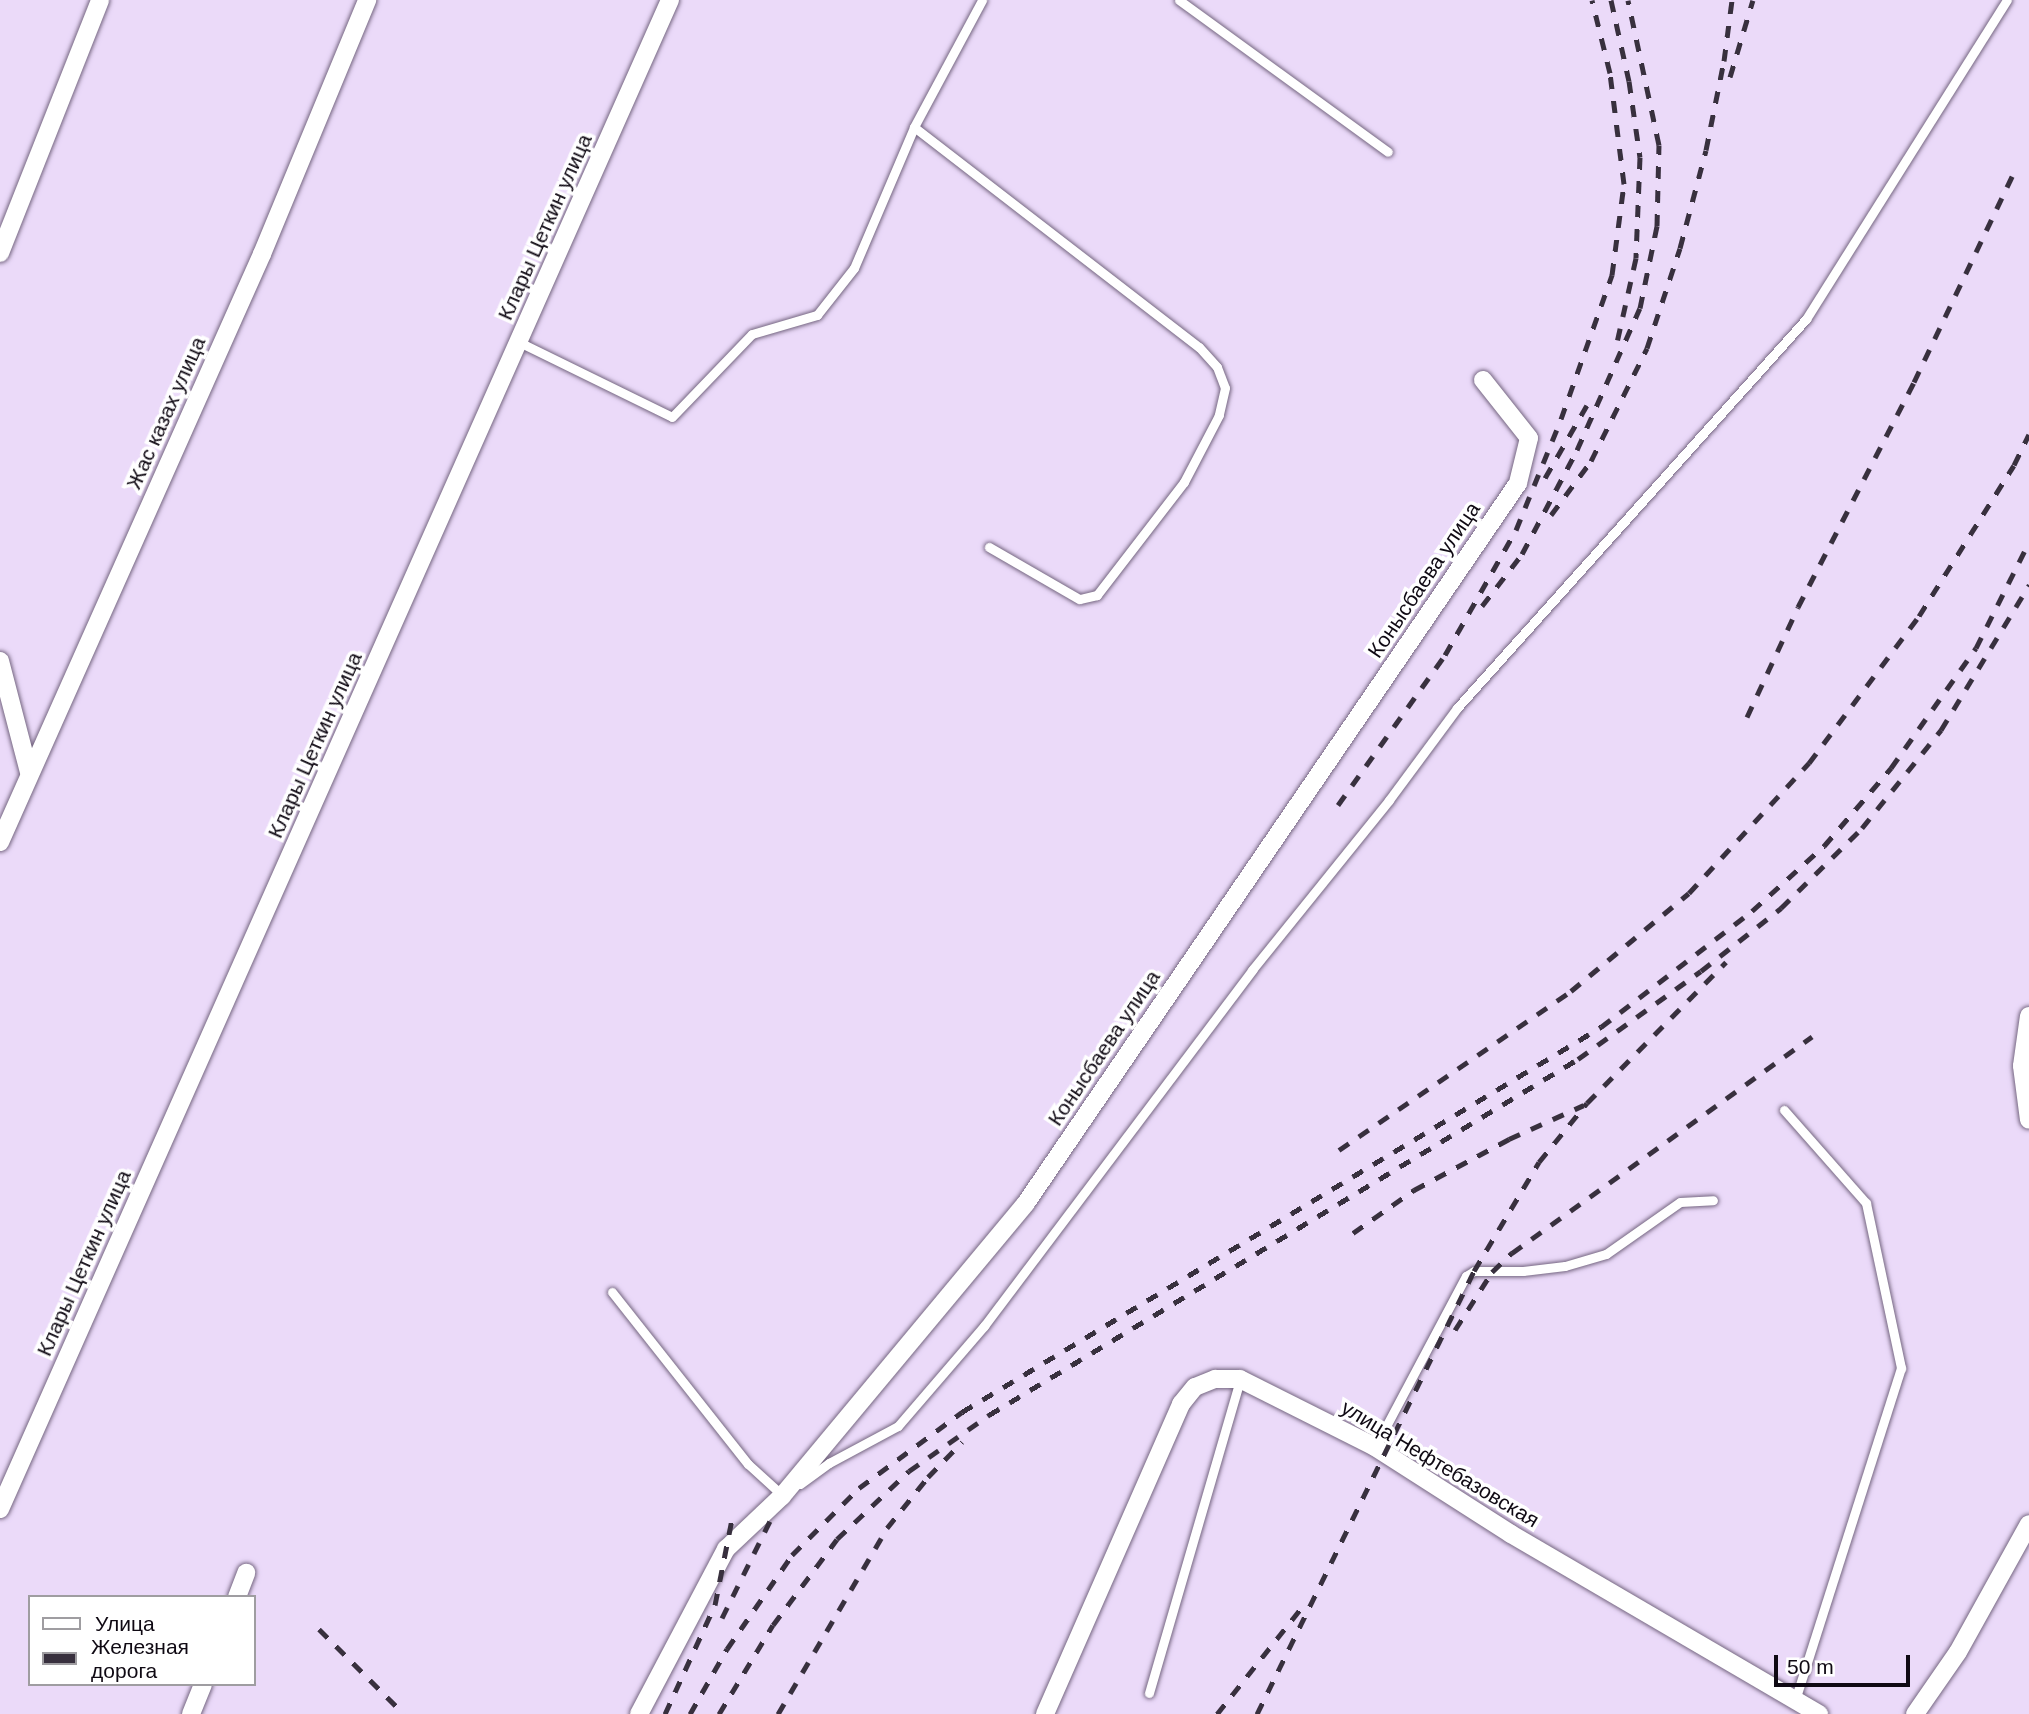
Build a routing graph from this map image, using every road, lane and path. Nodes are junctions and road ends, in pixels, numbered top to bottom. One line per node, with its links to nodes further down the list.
1 (100, 0): 9 (street)
2 (367, 0): 14 (street, Жас казах улица)
3 (670, 0): 10 (street, Клары Цеткин улица)
4 (982, 0): 7 (lane)
5 (1179, 0): 8 (lane)
6 (2007, 0): 23 (lane)
7 (914, 127): 10 (lane); 12 (lane)
8 (1388, 152)
9 (0, 253)
10 (519, 342): 24 (street, Клары Цеткин улица)
11 (1483, 380): 23 (street, Конысбаева улица)
12 (989, 547)
13 (0, 661): 14 (street)
14 (29, 772): 15 (street, Жас казах улица)
15 (0, 842)
16 (2029, 1016): 18 (street)
17 (1784, 1110): 30 (lane)
18 (2029, 1120)
19 (1713, 1200): 22 (lane)
20 (611, 1292): 23 (lane)
21 (1240, 1379): 22 (street, улица Нефтебазовская); 29 (lane); 33 (street)
22 (1375, 1447): 30 (street, улица Нефтебазовская)
23 (782, 1496): 32 (street)
24 (0, 1509)
25 (2029, 1524): 35 (street)
26 (246, 1573): 27 (street)
27 (238, 1595)
28 (201, 1686): 31 (street)
29 (1149, 1693)
30 (1795, 1700): 34 (street, улица Нефтебазовская)
31 (191, 1714)
32 (639, 1714)
33 (1045, 1714)
34 (1819, 1714)
35 (1915, 1714)

